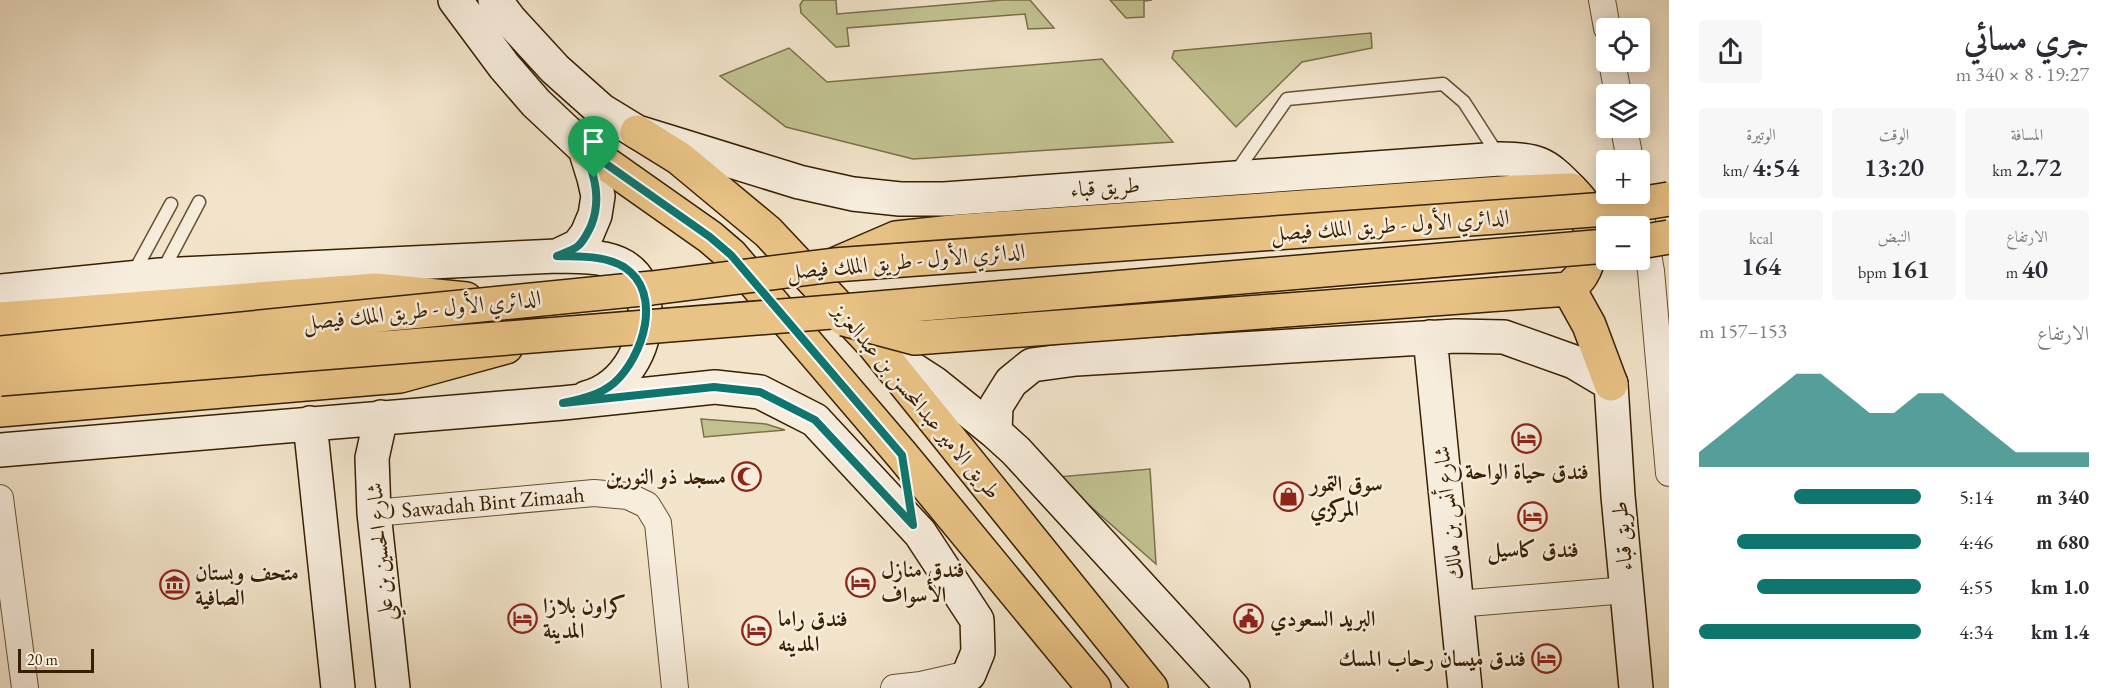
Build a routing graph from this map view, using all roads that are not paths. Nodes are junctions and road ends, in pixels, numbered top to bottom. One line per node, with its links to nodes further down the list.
1 (455, 0): 6 (street, طريق الامير عبدالمحسن بن عبدالعزيز)
2 (495, 0): 5 (street, طريق الامير عبدالمحسن بن عبدالعزيز)
3 (1602, 0): 4 (street)
4 (1605, 18)
5 (637, 132): 8 (street, طريق قباء); 27 (main road, طريق الامير عبدالمحسن بن عبدالعزيز)
6 (585, 149): 16 (street); 38 (main road, طريق الامير عبدالمحسن بن عبدالعزيز)
7 (1500, 159): 8 (street, طريق قباء); 8 (lane); 9 (street, طريق قباء)
8 (1232, 178)
9 (1571, 190): 18 (main road); 20 (main road)
10 (1669, 199): 18 (main road, الدائري الأول - طريق الملك فيصل, bridge)
11 (199, 202): 19 (lane)
12 (171, 204): 19 (lane)
13 (1639, 204): 17 (street)
14 (1669, 237): 17 (main road, bridge)
15 (1596, 247): 23 (main road, الدائري الأول - طريق الملك فيصل, bridge)
16 (557, 256): 19 (street); 32 (street)
17 (1653, 260): 29 (street)
18 (834, 265): 22 (main road, الدائري الأول - طريق الملك فيصل, bridge)
19 (146, 277): 21 (street)
20 (1569, 289): 23 (main road, bridge); 31 (main road)
21 (0, 291)
22 (501, 302): 24 (main road, bridge); 28 (main road, الدائري الأول - طريق الملك فيصل, bridge)
23 (819, 313): 25 (main road, الدائري الأول - طريق الملك فيصل, bridge)
24 (0, 319)
25 (550, 334): 30 (main road, الدائري الأول - طريق الملك فيصل, bridge); 33 (main road, bridge)
26 (1430, 337): 31 (street); 37 (street); 45 (street, شارع أنس بن مالك)
27 (874, 345): 37 (street); 54 (main road, طريق الامير عبدالمحسن بن عبدالعزيز)
28 (0, 353)
29 (1664, 356): 40 (street)
30 (0, 379)
31 (1611, 384): 44 (street, طريق قباء)
32 (563, 403): 34 (street); 35 (street)
33 (0, 410)
34 (381, 417): 36 (street); 42 (street, شارع الحسين بن علي)
35 (815, 420): 38 (street); 43 (street)
36 (310, 423): 39 (street); 49 (street)
37 (995, 432): 55 (street)
38 (894, 447): 43 (street); 53 (main road, طريق الامير عبدالمحسن بن عبدالعزيز)
39 (0, 450)
40 (1669, 473)
41 (0, 498): 48 (street)
42 (374, 513): 50 (street, شارع الحسين بن علي); 51 (street, Sawadah Bint Zimaah)
43 (913, 525): 46 (street)
44 (1627, 590): 45 (street); 57 (street, طريق قباء)
45 (1457, 604): 56 (street, شارع أنس بن مالك)
46 (969, 674): 47 (street)
47 (921, 686): 52 (street)
48 (25, 688)
49 (338, 688)
50 (393, 688)
51 (675, 688)
52 (894, 688)
53 (1094, 688)
54 (1151, 688)
55 (1233, 688)
56 (1466, 688)
57 (1636, 688)

